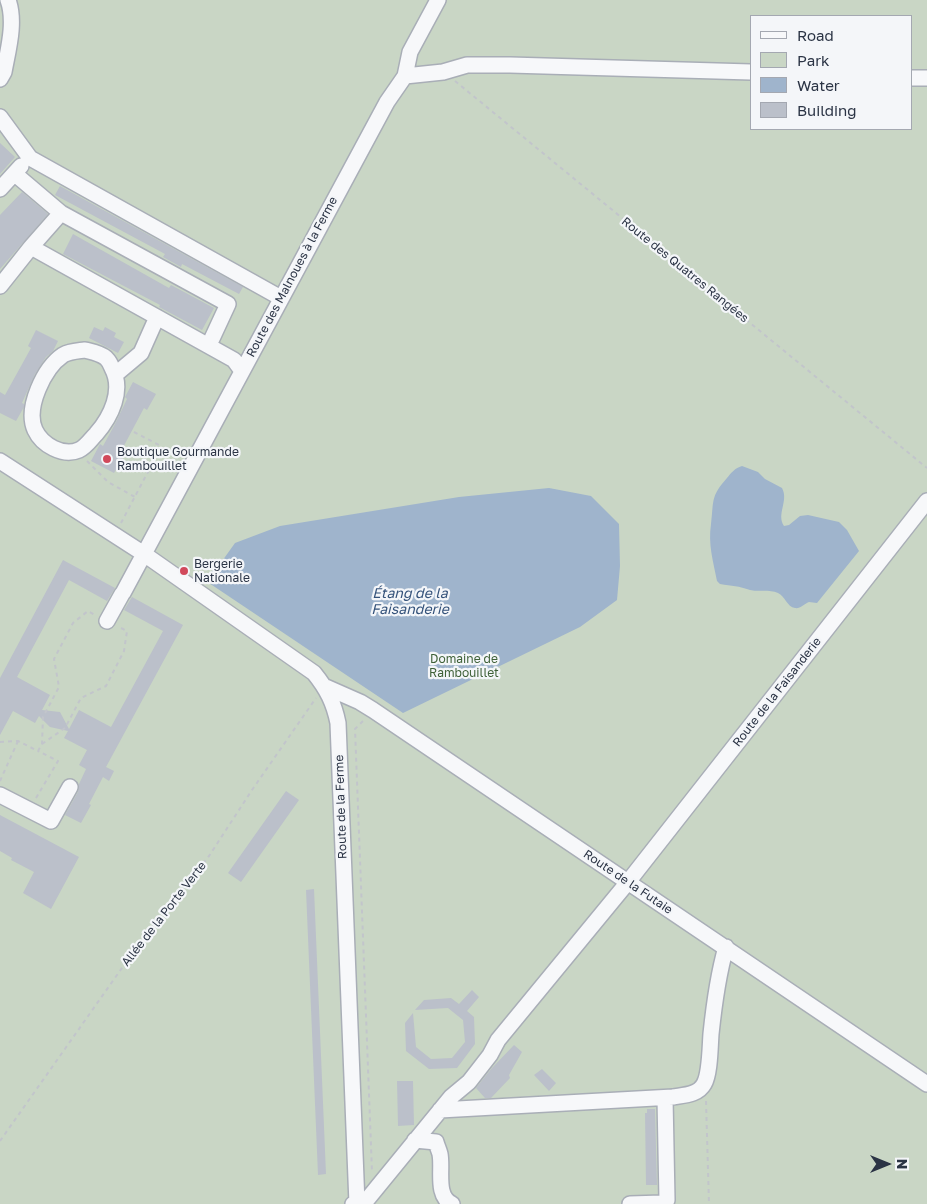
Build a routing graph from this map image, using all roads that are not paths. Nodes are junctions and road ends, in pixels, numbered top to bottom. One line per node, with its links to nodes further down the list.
1 (8, 0): 7 (street)
2 (438, 0): 4 (street, Route des Malnoues à la Ferme)
3 (750, 72): 4 (street)
4 (405, 76): 15 (street, Route des Malnoues à la Ferme)
5 (912, 78): 6 (street)
6 (927, 78)
7 (0, 79)
8 (0, 117): 9 (street)
9 (30, 158): 10 (street); 15 (street)
10 (15, 174): 11 (street); 12 (street)
11 (0, 189)
12 (61, 213): 13 (street); 17 (street)
13 (31, 247): 14 (street); 16 (street)
14 (0, 286)
15 (281, 298): 18 (street, Route des Malnoues à la Ferme)
16 (157, 317): 17 (street); 19 (street)
17 (209, 345): 18 (street)
18 (242, 371): 22 (street, Route des Malnoues à la Ferme)
19 (116, 374): 19 (street)
20 (0, 461): 22 (street, Route de la Ferme)
21 (927, 501): 27 (street, Route de la Faisanderie)
22 (144, 554): 23 (street, Route des Malnoues à la Ferme); 24 (street, Route de la Ferme)
23 (107, 621)
24 (326, 687): 27 (street, Route de la Futaie); 34 (street, Route de la Ferme)
25 (70, 786): 26 (street)
26 (0, 795)
27 (628, 882): 28 (street, Route de la Futaie); 31 (street, Route de la Faisanderie)
28 (726, 947): 29 (street, Route de la Futaie); 30 (street)
29 (927, 1084)
30 (665, 1098): 31 (street); 36 (street)
31 (440, 1110): 32 (street, Route de la Faisanderie)
32 (415, 1140): 34 (street, Route de la Faisanderie); 35 (street)
33 (353, 1204): 34 (street)
34 (357, 1204)
35 (452, 1204)
36 (630, 1204)

